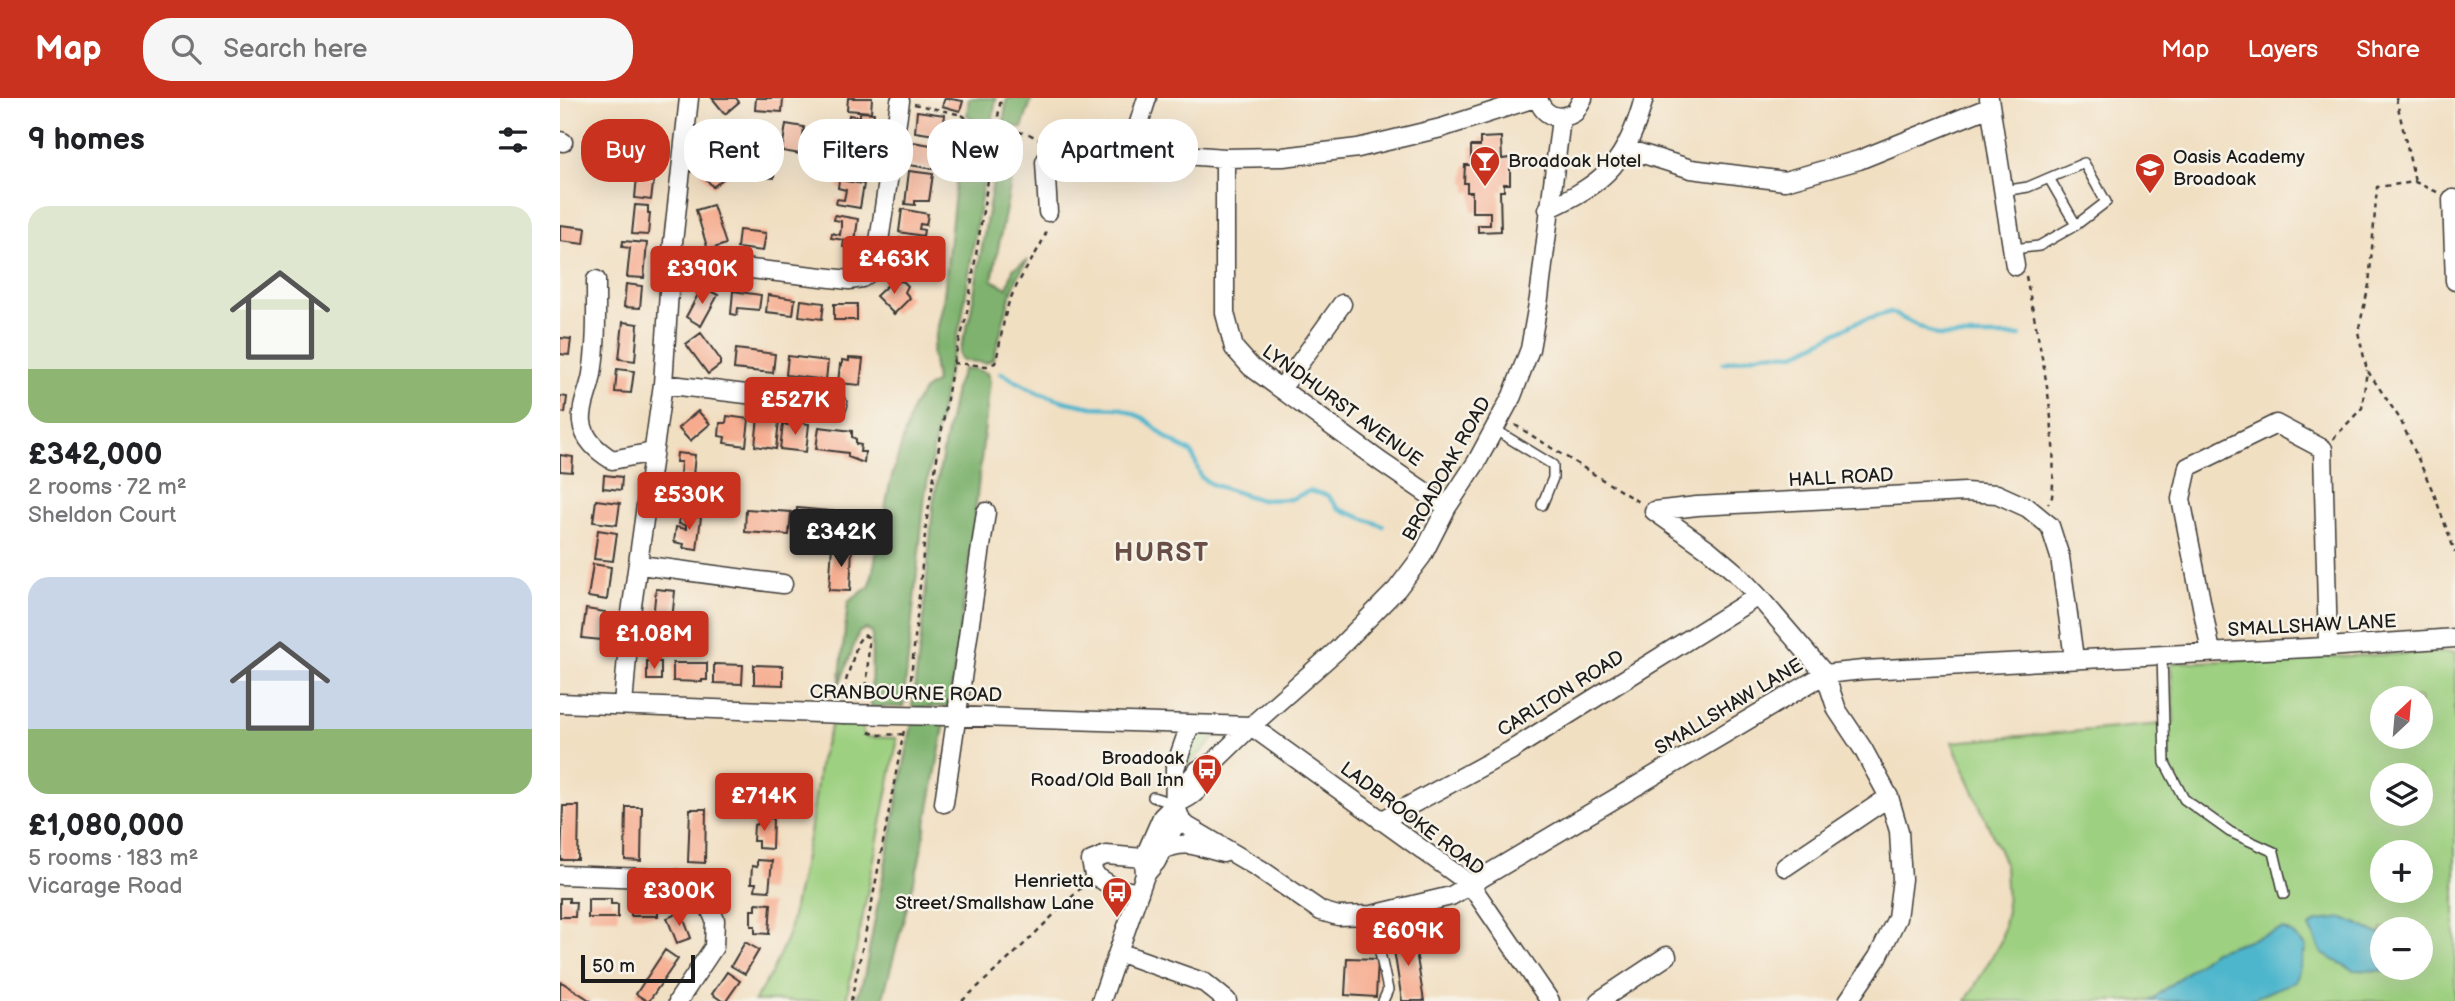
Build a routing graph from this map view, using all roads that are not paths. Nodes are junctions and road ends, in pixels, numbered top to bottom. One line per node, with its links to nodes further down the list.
1 (689, 98): 9 (street)
2 (1147, 98): 10 (street)
3 (1536, 98): 8 (street); 14 (street)
4 (1583, 98): 8 (street)
5 (1644, 98): 12 (street)
6 (900, 101): 23 (street)
7 (1990, 103): 12 (street); 17 (street)
8 (1561, 118): 19 (street, BROADOAK ROAD)
9 (687, 119)
10 (1140, 119)
11 (684, 144): 23 (street)
12 (1627, 149): 19 (street)
13 (1198, 156): 14 (street)
14 (1224, 158): 28 (street, LYNDHURST AVENUE)
15 (2049, 178): 17 (lane); 21 (lane); 21 (lane)
16 (1046, 182): 20 (street)
17 (2003, 191): 22 (street)
18 (2454, 199): 25 (street)
19 (1548, 209): 30 (street, BROADOAK ROAD)
20 (1048, 212)
21 (2076, 225): 22 (lane)
22 (2014, 258)
23 (671, 260): 27 (street)
24 (596, 279): 31 (street)
25 (2455, 281)
26 (1342, 304): 28 (street)
27 (663, 384): 29 (street); 31 (street)
28 (1281, 389): 33 (street, LYNDHURST AVENUE)
29 (838, 405)
30 (1497, 422): 32 (lane); 33 (street, BROADOAK ROAD)
31 (653, 452): 35 (street)
32 (1542, 505)
33 (1447, 507): 48 (street, BROADOAK ROAD)
34 (986, 512): 46 (street)
35 (640, 565): 36 (street); 45 (street)
36 (783, 584)
37 (1758, 596): 42 (street, HALL ROAD); 43 (street); 53 (street, CARLTON ROAD)
38 (2455, 638): 39 (street, SMALLSHAW LANE)
39 (2328, 647): 40 (street, SMALLSHAW LANE); 40 (street)
40 (2211, 652): 41 (street, SMALLSHAW LANE)
41 (2162, 654): 42 (street, SMALLSHAW LANE); 60 (lane)
42 (2074, 658): 43 (street, SMALLSHAW LANE)
43 (1825, 674): 50 (street); 58 (street, SMALLSHAW LANE)
44 (560, 703): 45 (street, CRANBOURNE ROAD)
45 (623, 705): 46 (street, CRANBOURNE ROAD, bridge)
46 (954, 716): 47 (street, CRANBOURNE ROAD); 51 (street)
47 (1190, 725): 48 (street, CRANBOURNE ROAD); 52 (street)
48 (1251, 726): 52 (street, BROADOAK ROAD); 53 (street, LADBROOKE ROAD)
49 (1153, 797): 52 (lane)
50 (1889, 797): 56 (street); 70 (street)
51 (944, 803)
52 (1175, 804): 54 (street, BROADOAK ROAD); 55 (street, SMALLSHAW LANE)
53 (1381, 821): 58 (street, LADBROOKE ROAD)
54 (1150, 857): 55 (street, SMALLSHAW LANE); 59 (street, BROADOAK ROAD); 59 (street, SMALLSHAW LANE)
55 (1243, 858): 61 (street, SMALLSHAW LANE)
56 (1785, 867)
57 (560, 875): 64 (street)
58 (1470, 884): 61 (street, SMALLSHAW LANE); 68 (street, LADBROOKE ROAD)
59 (1139, 893): 62 (street, BROADOAK ROAD)
60 (2284, 894)
61 (1372, 915): 67 (lane)
62 (1118, 952): 65 (street, BROADOAK ROAD); 66 (street)
63 (1667, 956): 69 (street)
64 (678, 1001)
65 (1101, 1001)
66 (1227, 1001)
67 (1383, 1001)
68 (1550, 1001)
69 (1599, 1001)
70 (1848, 1001)

